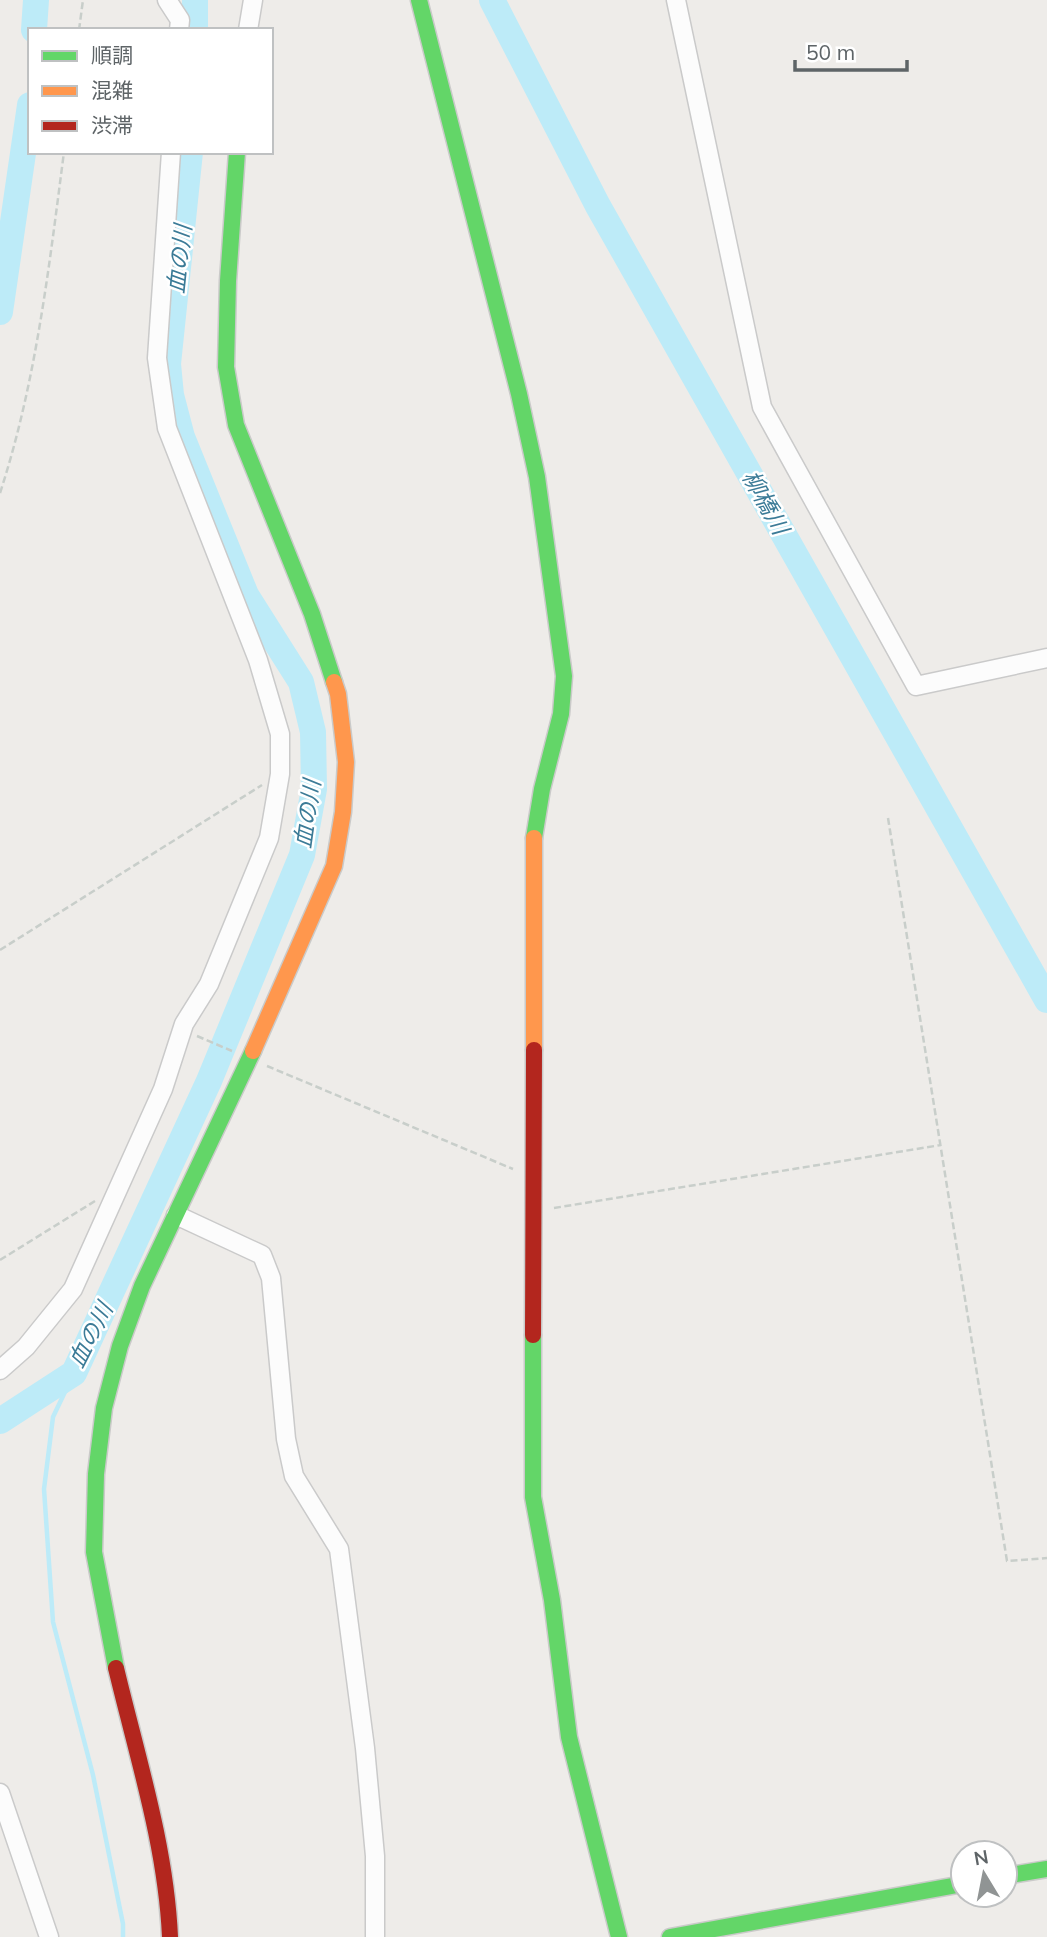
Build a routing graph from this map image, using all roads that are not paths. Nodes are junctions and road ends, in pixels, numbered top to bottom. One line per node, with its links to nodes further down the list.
1 (167, 0): 5 (street)
2 (253, 0): 6 (street)
3 (419, 0): 19 (street)
4 (676, 0): 9 (street)
5 (179, 28)
6 (248, 28)
7 (171, 154): 11 (street)
8 (237, 154): 10 (street)
9 (1047, 658)
10 (176, 1214): 17 (street); 18 (street)
11 (0, 1370)
12 (0, 1793): 16 (street)
13 (1047, 1869): 14 (street)
14 (1019, 1874)
15 (949, 1887): 20 (street)
16 (49, 1937)
17 (170, 1937)
18 (375, 1937)
19 (619, 1937)
20 (670, 1937)

